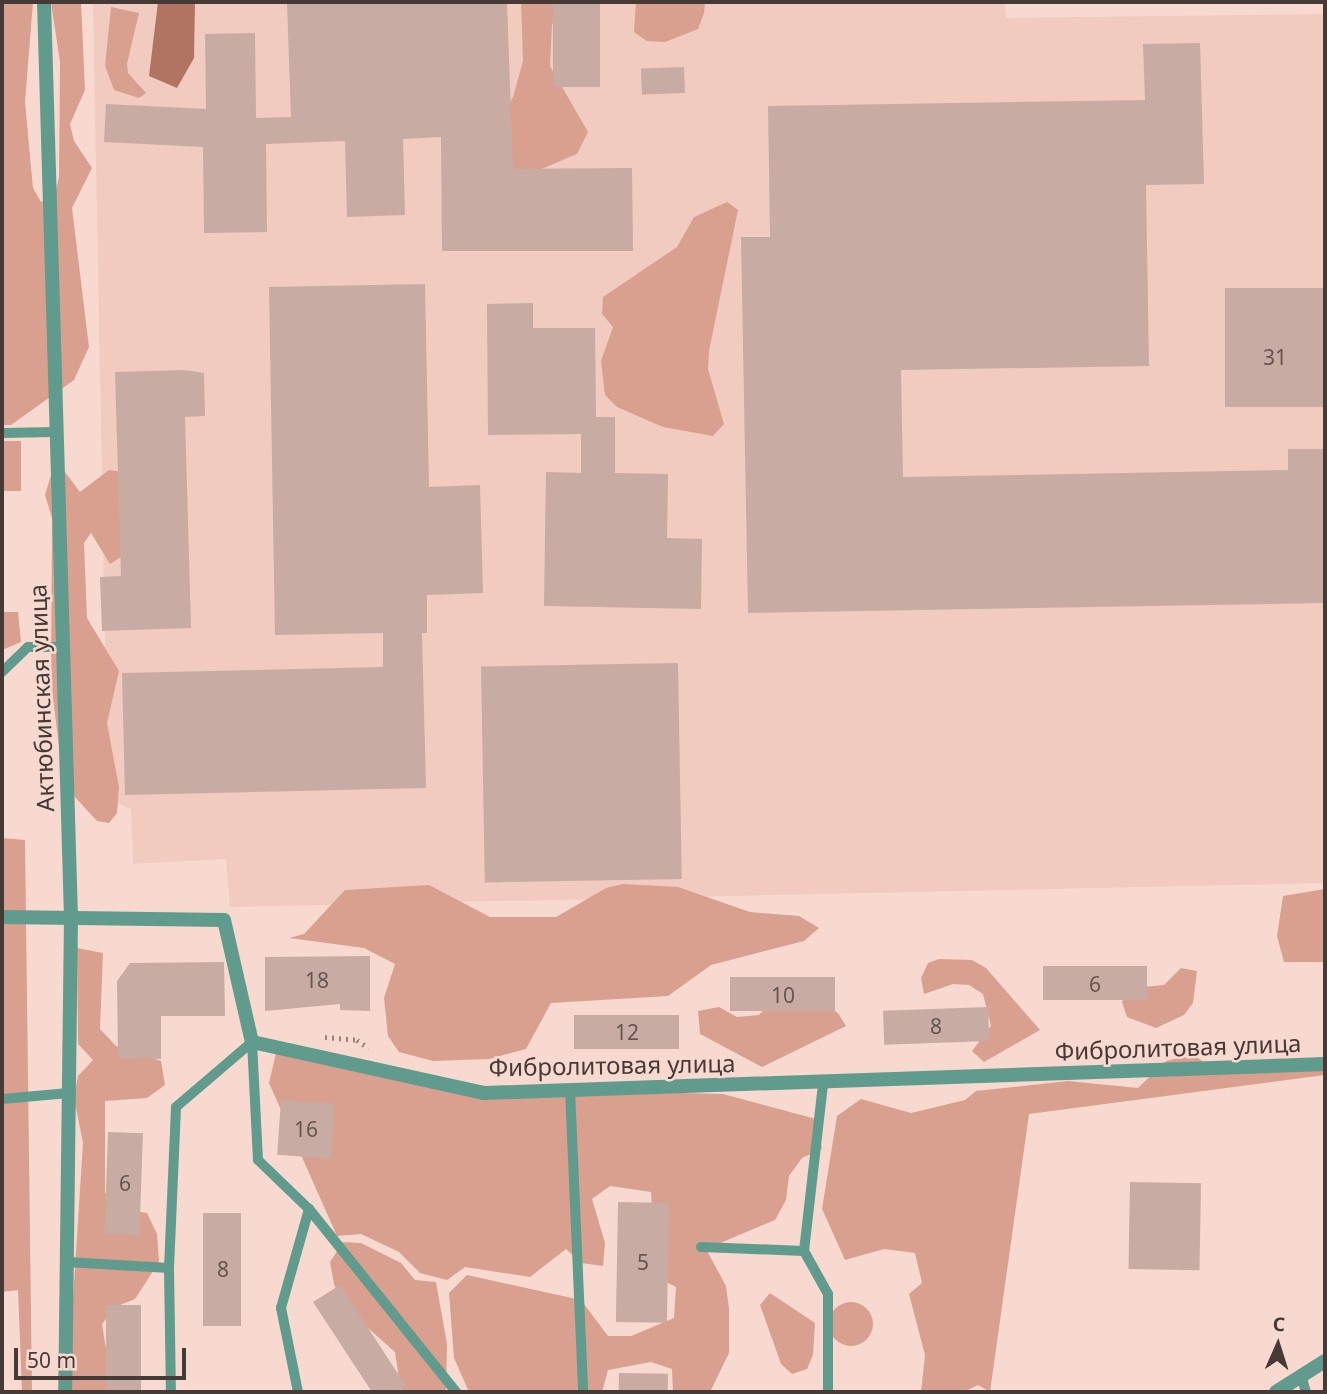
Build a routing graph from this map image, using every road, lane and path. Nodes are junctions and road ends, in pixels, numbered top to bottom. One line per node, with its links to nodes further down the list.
1 (44, 2): 2 (street, Актюбинская улица)
2 (57, 432): 3 (lane); 4 (street, Актюбинская улица)
3 (2, 433)
4 (63, 647): 5 (lane); 7 (street, Актюбинская улица)
5 (2, 672)
6 (2, 917): 7 (street)
7 (71, 918): 8 (street); 12 (street, Актюбинская улица)
8 (252, 1042): 11 (street, Фибролитовая улица); 14 (lane); 18 (lane)
9 (1325, 1064): 10 (street, Фибролитовая улица)
10 (823, 1083): 11 (street, Фибролитовая улица); 16 (lane)
11 (570, 1090): 25 (lane)
12 (69, 1093): 13 (lane); 17 (street, Актюбинская улица)
13 (2, 1099)
14 (309, 1209): 23 (lane); 24 (lane)
15 (701, 1247): 16 (lane)
16 (804, 1251): 26 (lane)
17 (67, 1262): 18 (lane); 21 (street, Актюбинская улица)
18 (169, 1268): 22 (lane)
19 (1325, 1361): 20 (street)
20 (1301, 1375): 27 (street); 28 (lane)
21 (65, 1392)
22 (171, 1392)
23 (298, 1392)
24 (456, 1392)
25 (583, 1392)
26 (828, 1392)
27 (1276, 1392)
28 (1306, 1392)

